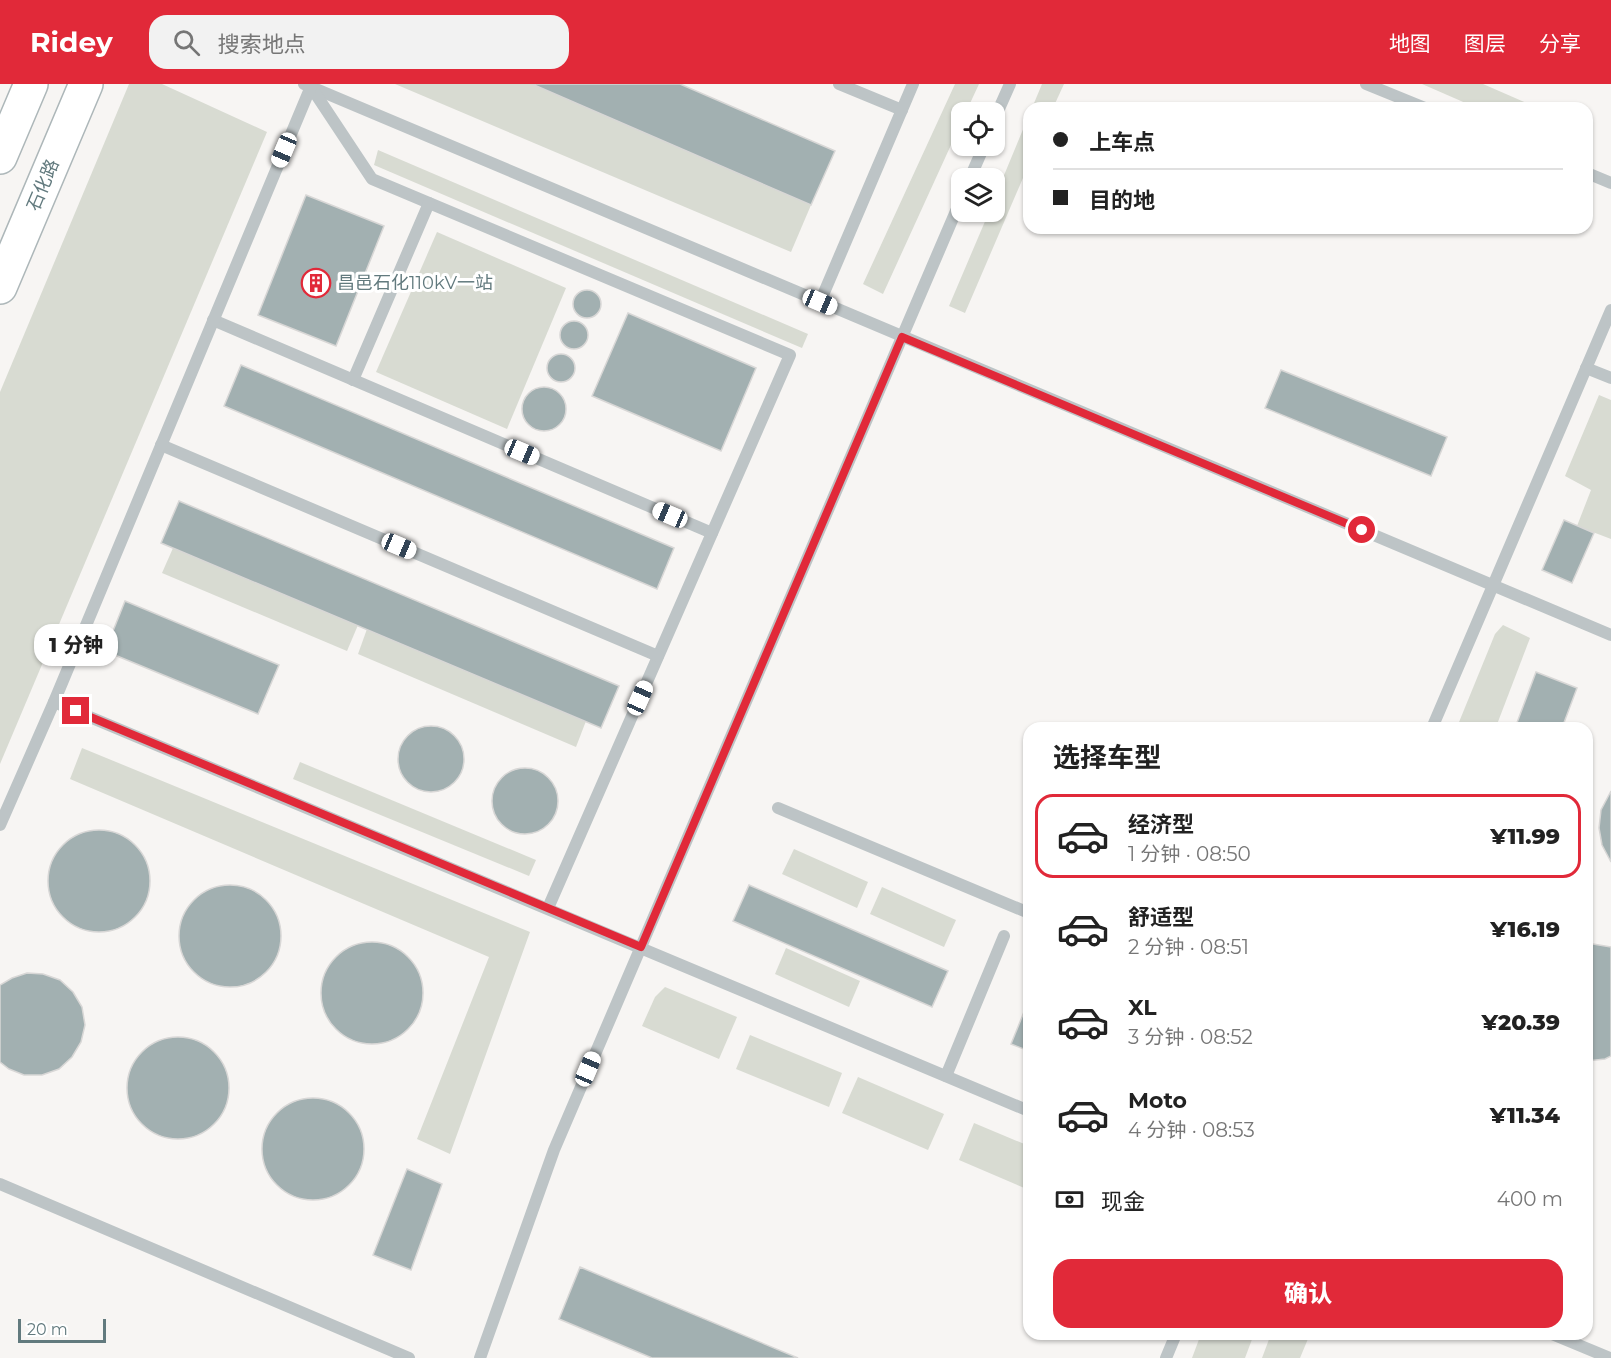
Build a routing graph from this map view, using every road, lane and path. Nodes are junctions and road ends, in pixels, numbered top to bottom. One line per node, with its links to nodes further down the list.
1 (31, 84): 11 (main road)
2 (86, 84): 16 (main road, 石化路)
3 (839, 84): 10 (lane)
4 (913, 84): 10 (lane)
5 (1010, 84): 8 (lane)
6 (1366, 84): 9 (lane)
7 (309, 85): 14 (lane); 17 (lane); 19 (lane)
8 (1002, 102)
9 (1410, 102)
10 (902, 110): 17 (lane)
11 (4, 136)
12 (1593, 176): 13 (lane)
13 (1611, 183)
14 (429, 203): 23 (lane); 25 (lane)
15 (951, 222): 20 (lane)
16 (0, 287)
17 (820, 302): 20 (lane)
18 (1611, 310): 21 (lane)
19 (213, 320): 23 (lane); 24 (lane)
20 (902, 337): 26 (lane); 36 (lane)
21 (1586, 368): 22 (lane); 26 (lane)
22 (1611, 378)
23 (353, 380): 25 (lane)
24 (161, 445): 28 (lane); 29 (lane)
25 (712, 533): 28 (lane)
26 (1493, 585): 27 (lane); 30 (lane)
27 (1611, 635)
28 (658, 657): 33 (lane)
29 (54, 702): 32 (lane); 33 (lane)
30 (1435, 722)
31 (778, 808): 34 (lane)
32 (0, 825)
33 (548, 908): 36 (lane)
34 (1023, 910)
35 (1005, 936): 37 (lane)
36 (641, 947): 37 (lane); 43 (lane)
37 (946, 1076): 38 (lane)
38 (1023, 1108)
39 (0, 1184): 42 (lane)
40 (1174, 1340): 44 (lane)
41 (1566, 1340): 45 (lane)
42 (408, 1358)
43 (480, 1358)
44 (1166, 1358)
45 (1610, 1358)

